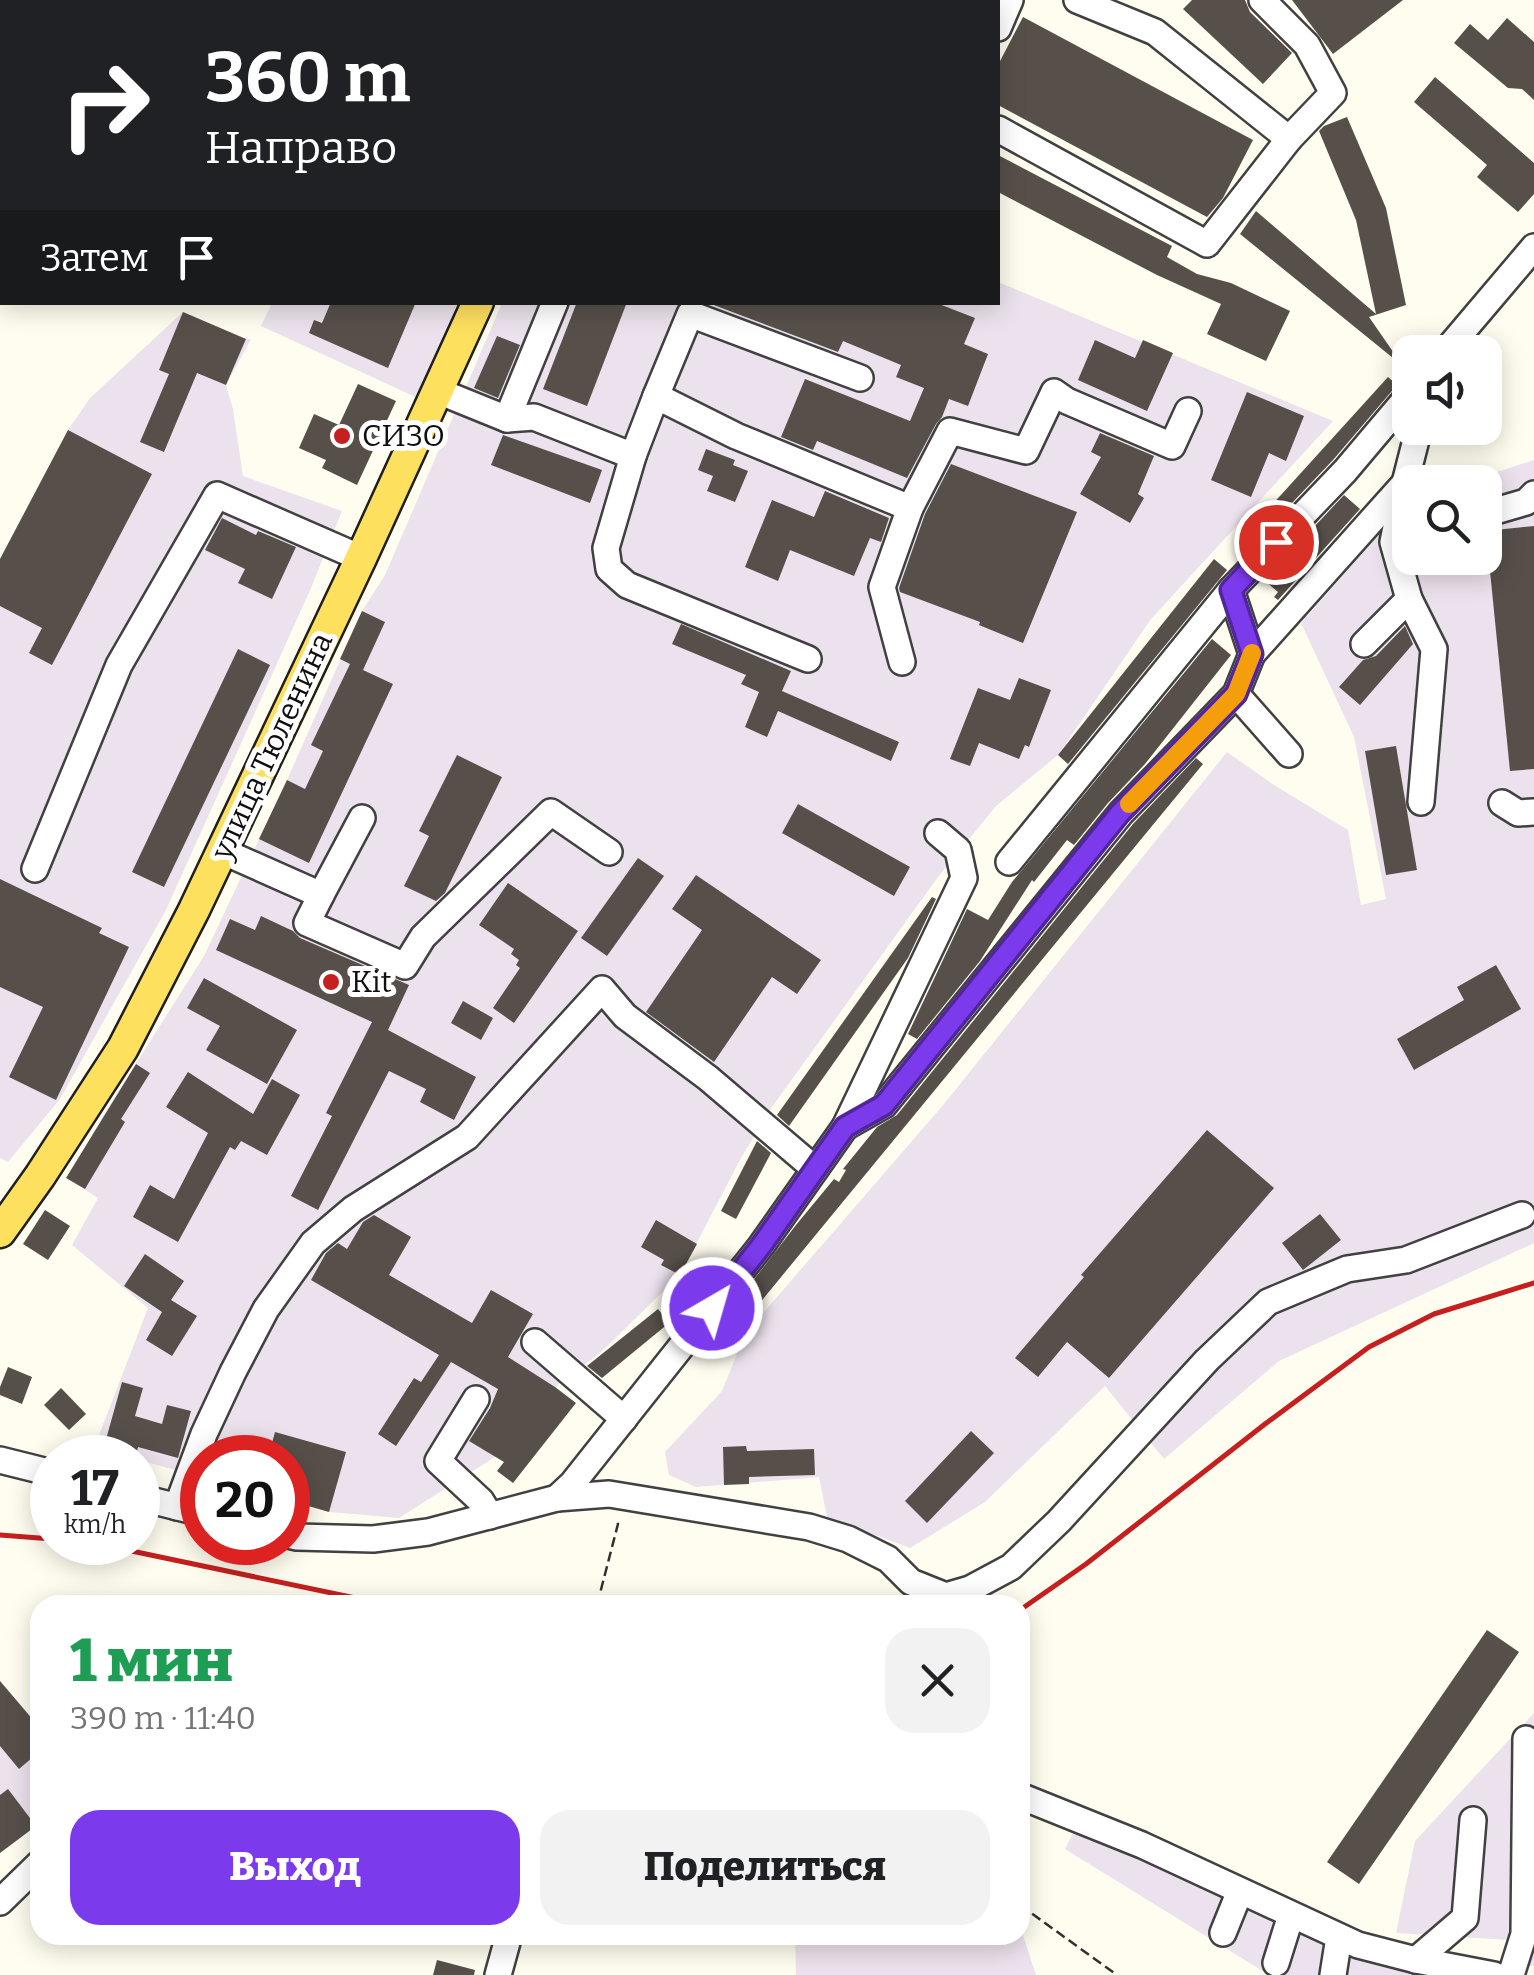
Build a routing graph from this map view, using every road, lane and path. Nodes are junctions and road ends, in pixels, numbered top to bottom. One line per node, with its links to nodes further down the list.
1 (1010, 0): 4 (street)
2 (1078, 0): 6 (street)
3 (1262, 0): 6 (street)
4 (1000, 23)
5 (1000, 130): 6 (street)
6 (1289, 138)
7 (1534, 247): 10 (street)
8 (477, 305): 12 (main road, улица Тюленина)
9 (554, 305): 16 (street)
10 (1459, 335)
11 (860, 378): 13 (street)
12 (438, 391): 16 (street); 22 (main road, улица Тюленина)
13 (656, 396): 17 (street); 20 (street)
14 (1188, 412): 20 (street)
15 (1392, 415): 24 (street)
16 (507, 419): 17 (street)
17 (633, 456): 28 (street)
18 (1534, 494): 21 (street)
19 (1392, 498): 27 (street)
20 (910, 508): 29 (street)
21 (1502, 509)
22 (361, 558): 37 (main road, улица Тюленина); 40 (street)
23 (1403, 575): 25 (street)
24 (1231, 590): 27 (street); 39 (street)
25 (1409, 599): 26 (street); 32 (street)
26 (1364, 644)
27 (1252, 654): 30 (street)
28 (808, 659)
29 (902, 662)
30 (1236, 694): 31 (street); 42 (street)
31 (1289, 754)
32 (1421, 802)
33 (1502, 804): 34 (street)
34 (1534, 812)
35 (362, 818): 41 (street)
36 (938, 832): 42 (street)
37 (222, 851): 41 (street); 45 (main road, улица Тюленина)
38 (609, 852): 41 (street)
39 (1010, 862)
40 (35, 869)
41 (320, 894)
42 (845, 1127): 43 (street)
43 (815, 1169): 48 (street); 49 (street)
44 (1522, 1215): 58 (street)
45 (0, 1232)
46 (536, 1342): 48 (street)
47 (476, 1400): 54 (street)
48 (624, 1419): 53 (street)
49 (204, 1435)
50 (0, 1460): 51 (street)
51 (30, 1468)
52 (609, 1494): 53 (street); 56 (street); 57 (path)
53 (557, 1498): 54 (street)
54 (490, 1516): 55 (street)
55 (310, 1538)
56 (914, 1594)
57 (600, 1595)
58 (950, 1595)
59 (1526, 1739): 77 (street)
60 (1030, 1800): 63 (street)
61 (1472, 1820): 71 (street)
62 (30, 1873): 64 (street)
63 (1240, 1891): 66 (street); 67 (street)
64 (0, 1902)
65 (1030, 1912): 74 (path)
66 (1291, 1915): 68 (street); 70 (street)
67 (1222, 1933)
68 (1339, 1936): 71 (street); 75 (street)
69 (506, 1945): 73 (street)
70 (1276, 1963)
71 (1400, 1963): 72 (street)
72 (1447, 1971): 76 (street)
73 (498, 1975)
74 (1117, 1975)
75 (1333, 1975)
76 (1494, 1975)
77 (1511, 1975)

